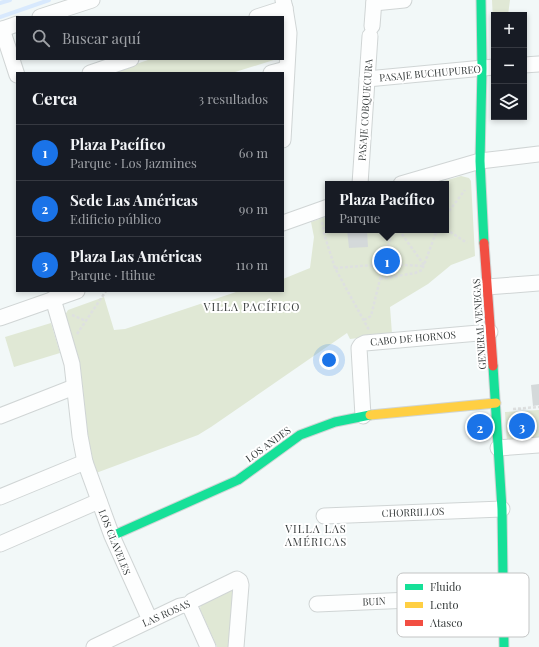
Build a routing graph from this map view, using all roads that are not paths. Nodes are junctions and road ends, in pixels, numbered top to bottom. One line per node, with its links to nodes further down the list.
1 (92, 0): 6 (street)
2 (404, 0): 4 (street)
3 (481, 0): 13 (street, GENERAL VENEGAS)
4 (374, 2): 18 (street, PASAJE COBQUECURA)
5 (284, 4): 7 (street); 14 (street)
6 (43, 16)
7 (259, 16)
8 (16, 24): 9 (street)
9 (1, 30): 15 (street)
10 (129, 60): 16 (street)
11 (539, 64): 12 (street)
12 (527, 65)
13 (488, 68): 18 (street, PASAJE BUCHUPUREO); 21 (street, GENERAL VENEGAS)
14 (286, 69): 17 (street); 19 (street)
15 (16, 72)
16 (93, 72)
17 (275, 72)
18 (367, 79): 22 (street, PASAJE COBQUECURA)
19 (284, 116)
20 (539, 154): 21 (street)
21 (480, 161): 23 (street); 27 (street, GENERAL VENEGAS)
22 (360, 181)
23 (411, 181)
24 (324, 208): 25 (street)
25 (284, 223)
26 (539, 283): 27 (street)
27 (487, 287): 31 (street, GENERAL VENEGAS)
28 (72, 292): 29 (street)
29 (49, 297): 30 (street); 32 (street, LOS CLAVELES)
30 (0, 318)
31 (490, 332): 33 (street, GENERAL VENEGAS); 35 (street, CABO DE HORNOS)
32 (74, 387): 34 (street); 38 (street, LOS CLAVELES)
33 (496, 406): 35 (street, LOS ANDES); 37 (street, GENERAL VENEGAS)
34 (0, 416)
35 (363, 416): 43 (street, LOS ANDES)
36 (539, 445): 37 (street)
37 (498, 448): 41 (street, GENERAL VENEGAS)
38 (85, 462): 39 (street); 40 (street, LOS CLAVELES)
39 (0, 497)
40 (99, 501): 43 (street, LOS CLAVELES); 44 (street)
41 (502, 509): 42 (street, CHORRILLOS); 45 (street, GENERAL VENEGAS)
42 (324, 516)
43 (112, 536): 49 (street, LOS CLAVELES)
44 (0, 544)
45 (503, 573)
46 (397, 601): 47 (street, BUIN)
47 (317, 604)
48 (188, 606): 49 (street, LAS ROSAS); 52 (street); 53 (street, LAS ROSAS)
49 (150, 620): 50 (street, LAS ROSAS)
50 (123, 641): 51 (street, LAS ROSAS)
51 (94, 647)
52 (208, 647)
53 (236, 647)

